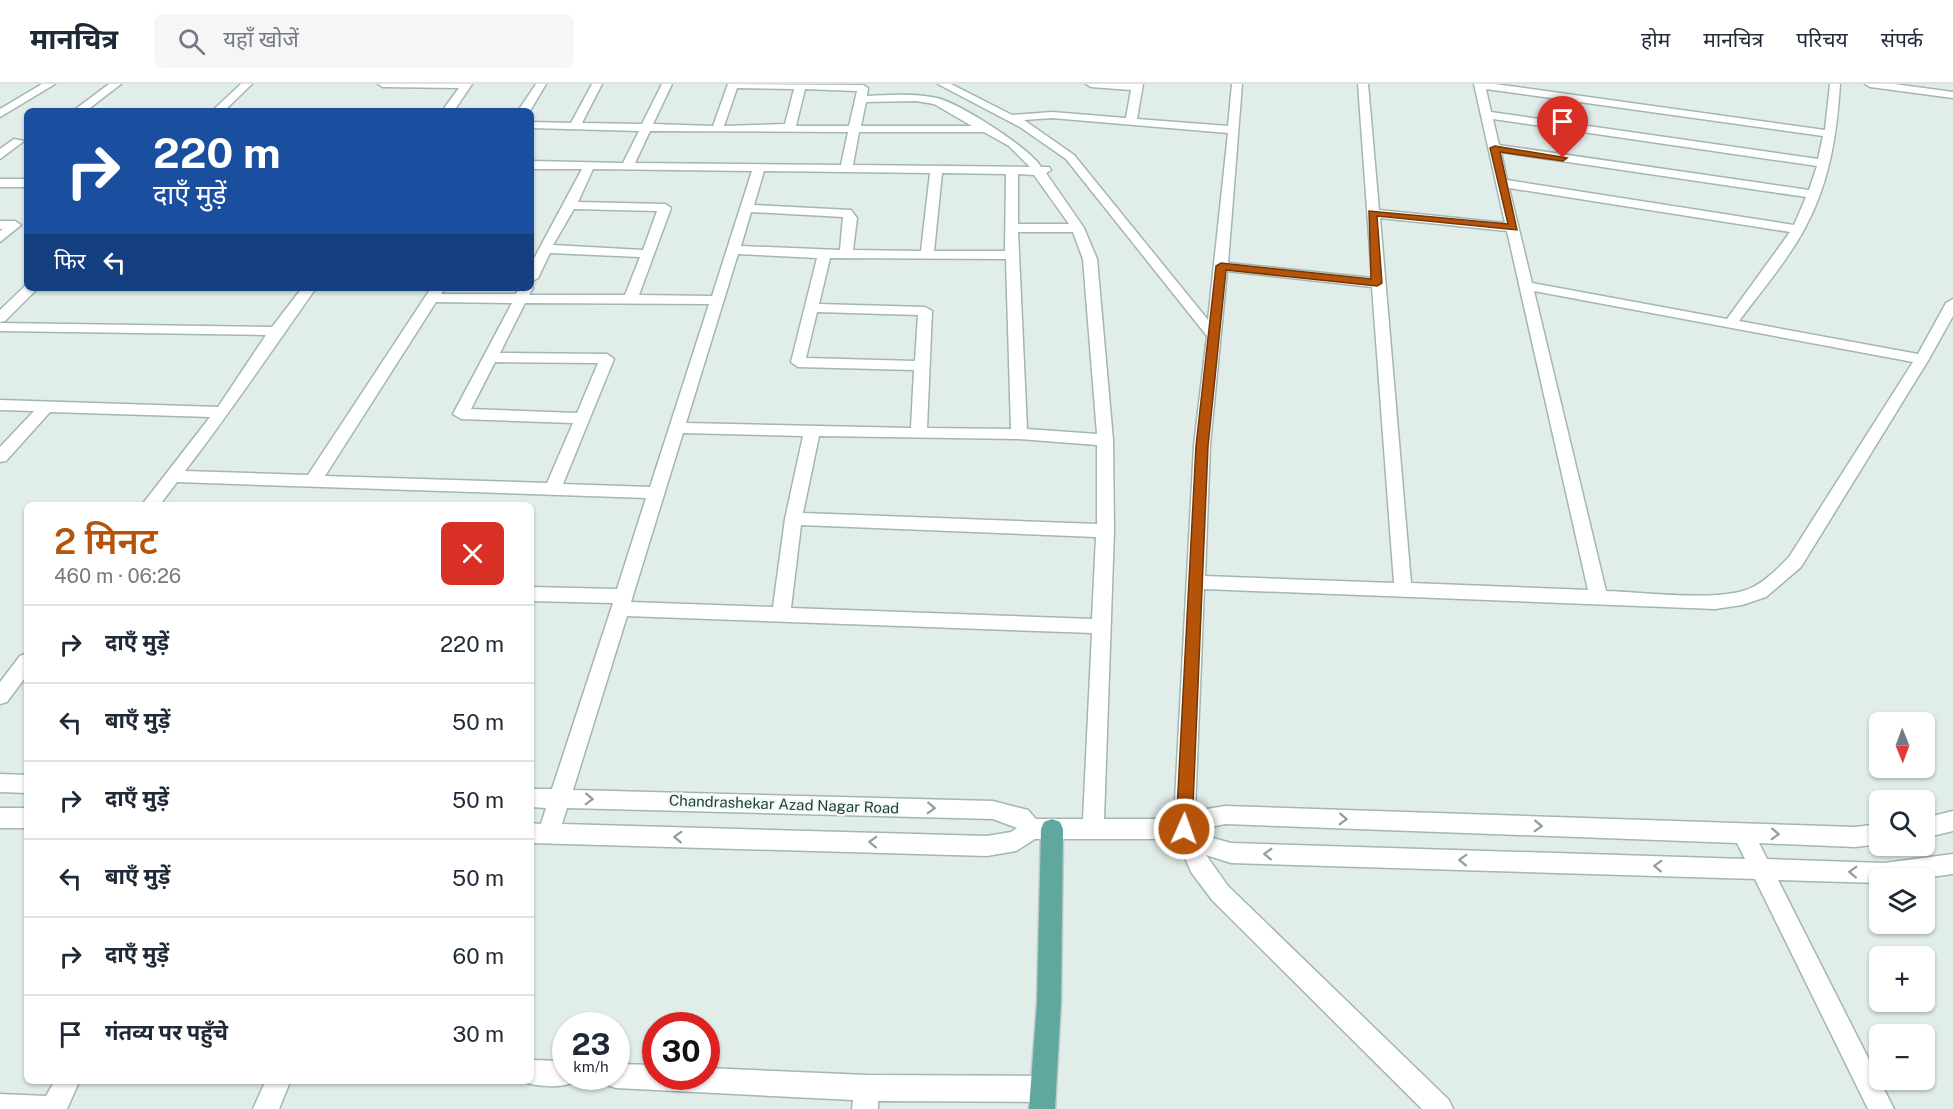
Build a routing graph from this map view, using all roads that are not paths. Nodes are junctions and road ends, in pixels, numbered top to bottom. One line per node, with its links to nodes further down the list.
1 (50, 84): 25 (street)
2 (116, 84): 21 (street)
3 (247, 84): 22 (street)
4 (383, 84): 5 (street)
5 (467, 84): 23 (street)
6 (542, 84): 24 (street)
7 (597, 84): 30 (street)
8 (667, 84): 31 (street)
9 (733, 84): 17 (street); 32 (street)
10 (943, 84): 27 (street)
11 (1091, 84): 18 (street)
12 (1237, 84): 36 (street)
13 (1363, 84): 58 (street)
14 (1835, 84): 37 (street)
15 (1870, 84): 20 (street)
16 (1479, 85): 26 (street); 37 (street)
17 (800, 86): 19 (street); 33 (street)
18 (1137, 86): 28 (street)
19 (862, 90): 34 (street); 35 (street)
20 (1953, 94)
21 (83, 108)
22 (221, 108)
23 (450, 108)
24 (526, 108)
25 (0, 114)
26 (1487, 115): 39 (street); 41 (street)
27 (1010, 118): 28 (street); 45 (street)
28 (1131, 121): 36 (street)
29 (534, 125): 30 (street)
30 (575, 126): 31 (street)
31 (646, 127): 32 (street); 44 (street)
32 (717, 129): 33 (street)
33 (787, 129): 34 (street)
34 (854, 129): 35 (street); 47 (street)
35 (986, 129): 51 (street)
36 (1234, 130): 72 (street)
37 (1831, 134): 41 (street)
38 (18, 141): 40 (street)
39 (1495, 148): 54 (street); 55 (street)
40 (0, 155)
41 (1824, 163): 55 (street)
42 (534, 165): 43 (street)
43 (589, 166): 44 (street); 56 (street)
44 (627, 166): 46 (street)
45 (1079, 167): 48 (street); 88 (street)
46 (759, 168): 47 (street); 57 (street)
47 (846, 169): 49 (street)
48 (1063, 169)
49 (936, 170): 50 (street); 70 (street)
50 (1012, 171): 51 (street); 60 (street)
51 (1042, 171): 61 (street)
52 (0, 183): 53 (street)
53 (24, 183)
54 (1503, 183): 62 (street); 63 (street)
55 (1811, 194): 63 (street)
56 (570, 205): 65 (street); 67 (street)
57 (746, 208): 66 (street); 69 (street)
58 (1372, 213): 62 (street); 74 (street)
59 (0, 225): 64 (street)
60 (1012, 228): 61 (street); 71 (street)
61 (1078, 228): 100 (street)
62 (1514, 228): 75 (street)
63 (1797, 229): 85 (street)
64 (0, 238)
65 (545, 249): 67 (street); 73 (street)
66 (733, 250): 68 (street); 81 (street)
67 (649, 254): 80 (street)
68 (824, 254): 69 (street); 83 (street)
69 (846, 255): 70 (street)
70 (927, 255): 71 (street)
71 (1012, 255): 99 (street)
72 (1221, 266): 74 (street); 88 (street)
73 (534, 272)
74 (1377, 283): 110 (street)
75 (1527, 286): 85 (street); 112 (street)
76 (28, 291): 84 (street)
77 (307, 291): 87 (street)
78 (435, 293): 79 (street); 103 (street)
79 (523, 294): 80 (street); 89 (street)
80 (630, 300): 81 (street)
81 (717, 300): 96 (street)
82 (1953, 303): 90 (street)
83 (811, 308): 91 (street); 91 (street)
84 (0, 318)
85 (1730, 324): 90 (street)
86 (0, 327): 87 (street)
87 (276, 331): 94 (street)
88 (1213, 335): 109 (street)
89 (491, 357): 95 (street); 95 (street)
90 (1922, 359): 112 (street)
91 (922, 366): 98 (street)
92 (0, 405): 93 (street)
93 (46, 407): 94 (street); 101 (street)
94 (222, 412): 102 (street)
95 (583, 418): 104 (street)
96 (677, 428): 97 (street); 105 (street)
97 (812, 431): 98 (street); 107 (street)
98 (919, 433): 99 (street)
99 (1019, 434): 100 (street)
100 (1105, 440): 108 (street)
101 (0, 457)
102 (173, 476): 103 (street); 106 (street)
103 (313, 481): 104 (street)
104 (553, 489): 105 (street)
105 (656, 493): 113 (street)
106 (152, 502)
107 (793, 519): 108 (street); 114 (street)
108 (1105, 531): 115 (street)
109 (1195, 582): 110 (street); 127 (street)
110 (1404, 590): 112 (street)
111 (534, 594): 113 (street)
112 (1599, 598)
113 (622, 603): 114 (street); 121 (street)
114 (781, 615): 115 (street)
115 (1099, 626): 128 (street)
116 (24, 665): 117 (street)
117 (0, 696)
118 (0, 783): 119 (street)
119 (24, 784)
120 (534, 798): 121 (street, Chandrashekar Azad Nagar Road)
121 (560, 798): 126 (street, Chandrashekar Azad Nagar Road, one-way to 126); 129 (street)
122 (0, 818): 123 (street)
123 (24, 818)
124 (1953, 821): 125 (street)
125 (1935, 827)
126 (1042, 829): 128 (street); 129 (street, one-way to 129); 140 (main road)
127 (1184, 829): 128 (street); 130 (street, one-way to 130); 133 (street, one-way to 127); 145 (street)
128 (1093, 830)
129 (540, 833)
130 (1743, 833): 131 (street, one-way to 131); 133 (street)
131 (1869, 835)
132 (1953, 864): 133 (street, one-way to 133)
133 (1761, 869): 146 (street)
134 (534, 1072): 135 (street)
135 (552, 1073)
136 (630, 1077): 139 (street)
137 (66, 1084): 143 (street)
138 (277, 1084): 144 (street)
139 (866, 1098): 140 (street)
140 (1042, 1099)
141 (0, 1107): 142 (street)
142 (48, 1109)
143 (53, 1109)
144 (266, 1109)
145 (1440, 1109)
146 (1881, 1109)

